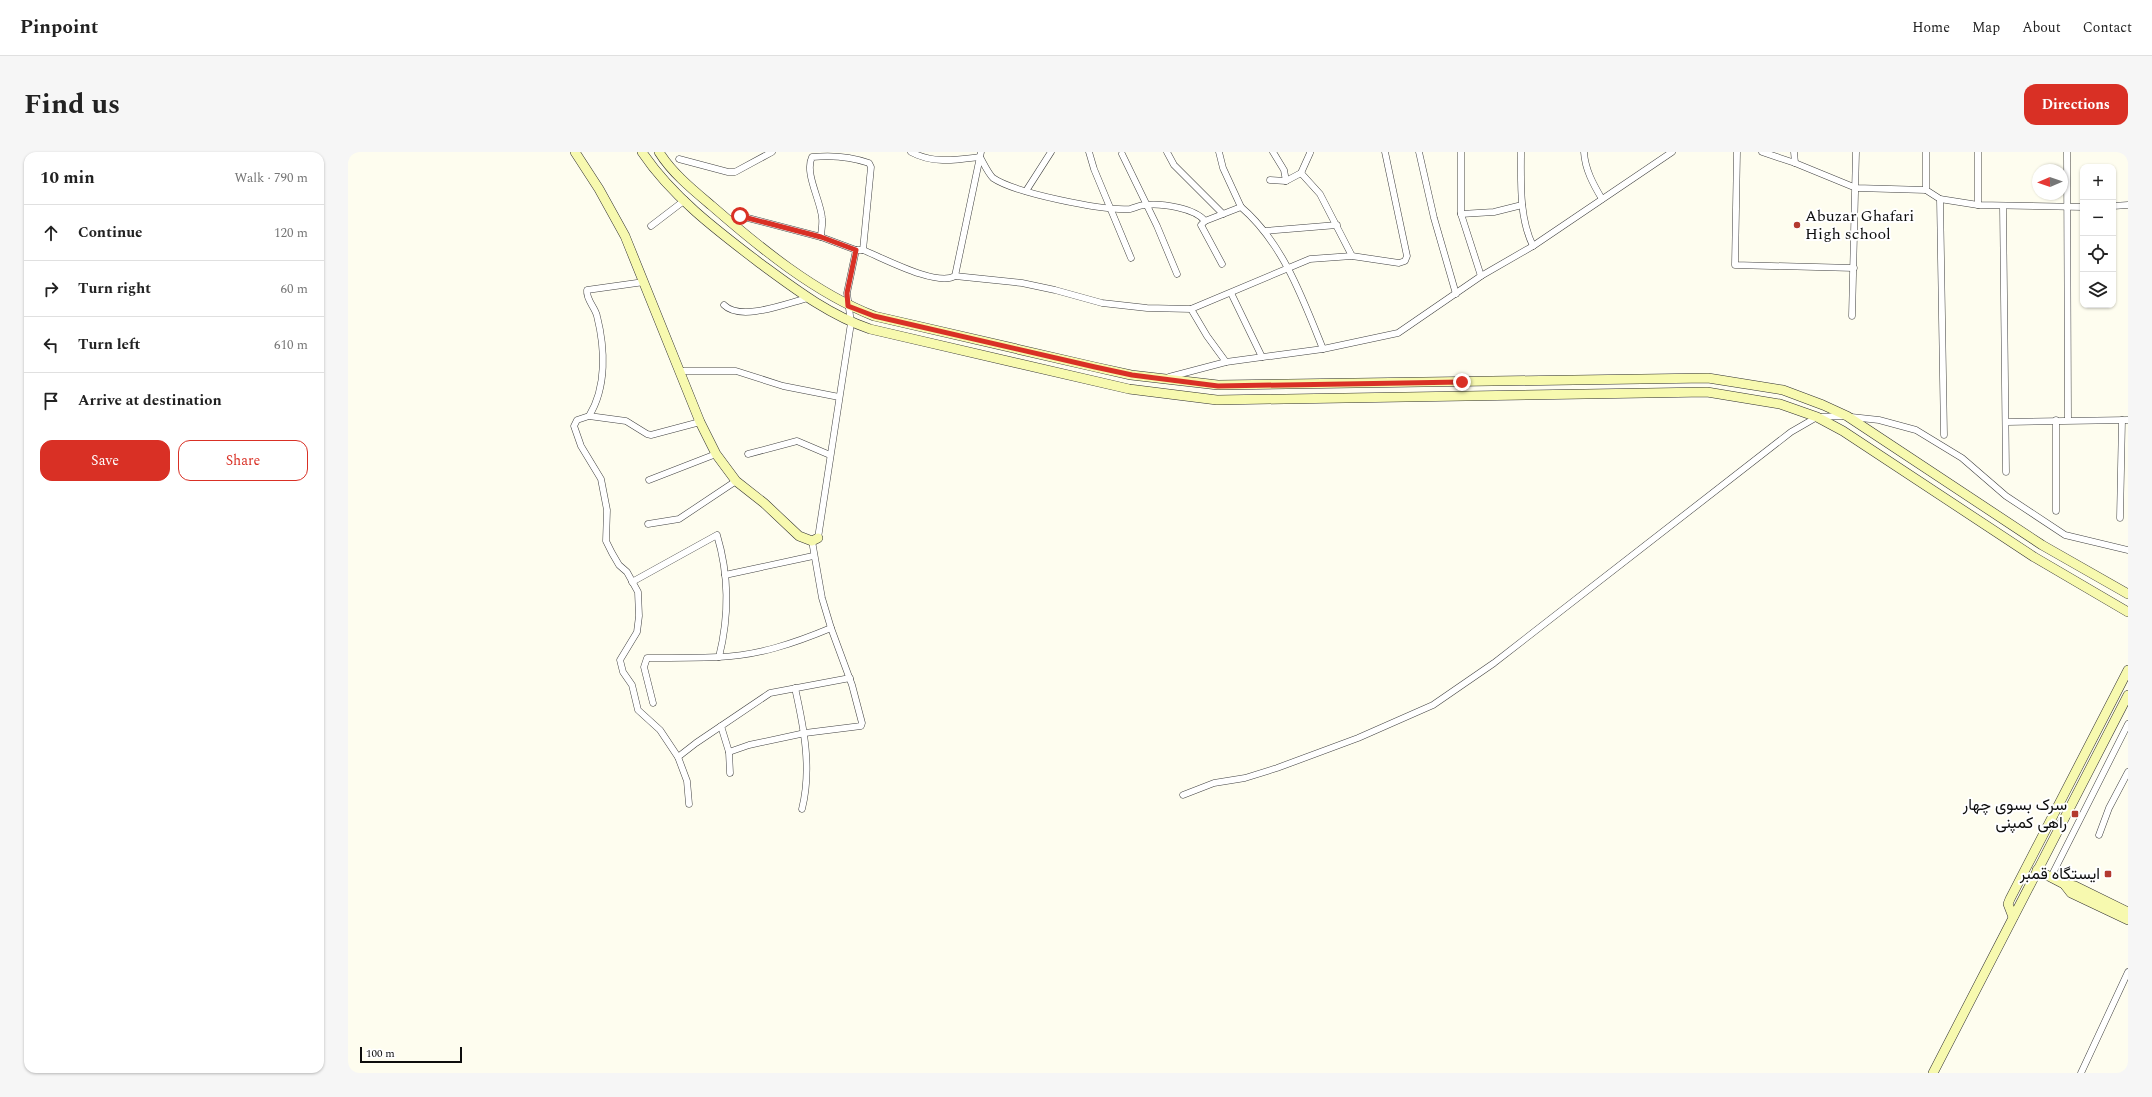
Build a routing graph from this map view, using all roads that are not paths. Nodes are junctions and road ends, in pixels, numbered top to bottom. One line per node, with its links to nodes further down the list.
1 (575, 152): 69 (main road)
2 (642, 152): 39 (main road)
3 (658, 152): 74 (main road)
4 (772, 152): 29 (street)
5 (911, 152): 27 (street)
6 (1051, 152): 36 (street)
7 (1089, 152): 49 (street)
8 (1167, 152): 50 (street)
9 (1219, 152): 46 (street)
10 (1273, 152): 33 (street)
11 (1386, 152): 61 (street)
12 (1420, 152): 71 (street)
13 (1460, 152): 51 (street)
14 (1521, 152): 41 (street)
15 (1584, 152): 38 (street)
16 (1672, 152): 28 (street)
17 (1737, 152): 65 (street)
18 (1762, 152): 30 (street)
19 (1794, 152): 30 (street)
20 (1856, 152): 34 (street)
21 (1926, 152): 35 (street)
22 (1978, 152): 42 (street)
23 (2067, 152): 47 (street)
24 (1310, 153): 31 (street)
25 (838, 154): 57 (street); 60 (street)
26 (1122, 154): 40 (street)
27 (980, 155): 36 (street); 67 (street)
28 (1662, 155): 38 (street)
29 (679, 159)
30 (1795, 163): 34 (street)
31 (1301, 173): 33 (street); 54 (street)
32 (1270, 180): 33 (street)
33 (1286, 181)
34 (1856, 188): 35 (street); 65 (street)
35 (1926, 190): 37 (street)
36 (1026, 191): 49 (street)
37 (1940, 198): 42 (street); 92 (street)
38 (1602, 199): 58 (street)
39 (685, 200): 55 (street); 72 (main road)
40 (1146, 205): 49 (street); 53 (street); 66 (street)
41 (1522, 205): 51 (street); 58 (street)
42 (1978, 205): 44 (street)
43 (2128, 205): 45 (street)
44 (2003, 206): 47 (street); 91 (street)
45 (2116, 206)
46 (1241, 207): 50 (street); 56 (street)
47 (2067, 207): 48 (street); 88 (street)
48 (2080, 207)
49 (1110, 208): 62 (street)
50 (1223, 214): 53 (street)
51 (1461, 214): 68 (street)
52 (740, 216): 57 (street)
53 (1205, 221): 63 (street)
54 (1337, 225): 56 (street); 61 (street)
55 (651, 226)
56 (1265, 231): 64 (street)
57 (821, 237): 59 (street)
58 (1533, 246): 68 (street)
59 (856, 250): 60 (street); 74 (street)
60 (863, 250): 67 (street)
61 (1352, 256): 64 (street)
62 (1131, 258)
63 (1222, 264)
64 (1286, 268): 70 (street); 78 (street)
65 (1854, 268): 76 (street)
66 (1177, 274)
67 (955, 276): 75 (street)
68 (1481, 276): 71 (street)
69 (644, 282): 81 (main road); 84 (street)
70 (1231, 293): 75 (street); 79 (street)
71 (1456, 294): 78 (street)
72 (808, 298): 73 (street); 77 (main road)
73 (724, 305)
74 (848, 306): 77 (street); 82 (main road)
75 (1191, 309): 80 (street)
76 (1852, 316)
77 (851, 323): 83 (street); 86 (main road)
78 (1323, 349): 79 (street)
79 (1262, 357): 80 (street)
80 (1226, 362): 82 (street)
81 (680, 371): 83 (street); 90 (main road)
82 (1166, 378): 85 (main road)
83 (839, 397): 95 (street)
84 (589, 416): 90 (street); 106 (street)
85 (1846, 416): 86 (street); 103 (street); 107 (main road)
86 (1818, 417): 108 (main road); 123 (street)
87 (2056, 420): 88 (street); 91 (street); 99 (street)
88 (2068, 420): 89 (street)
89 (2125, 420): 100 (street)
90 (700, 422): 93 (main road)
91 (2006, 422): 96 (street)
92 (1944, 435)
93 (716, 454): 97 (street); 98 (main road)
94 (748, 454): 95 (street)
95 (830, 455): 102 (street)
96 (2006, 472)
97 (650, 480)
98 (736, 481): 101 (street); 102 (main road)
99 (2056, 511)
100 (2120, 518)
101 (648, 524)
102 (815, 540): 104 (street)
103 (2128, 550)
104 (813, 556): 105 (street); 109 (street)
105 (725, 575): 106 (street); 110 (street)
106 (632, 582): 120 (street)
107 (2128, 594)
108 (2128, 612)
109 (831, 628): 110 (street); 112 (street)
110 (720, 657): 115 (street)
111 (2128, 670): 131 (main road)
112 (850, 678): 113 (street); 118 (street)
113 (795, 688): 117 (street); 118 (street)
114 (2128, 695): 127 (main road)
115 (653, 703)
116 (2128, 724): 128 (street)
117 (720, 726): 119 (street); 120 (street)
118 (804, 733): 119 (street); 125 (street)
119 (729, 752): 122 (street)
120 (678, 757): 124 (street)
121 (2128, 772): 126 (street)
122 (730, 773)
123 (1183, 795)
124 (689, 804)
125 (802, 809)
126 (2099, 835)
127 (2037, 870): 128 (main road); 131 (main road)
128 (2051, 877): 129 (main road)
129 (2084, 894): 130 (main road); 132 (main road)
130 (2128, 912)
131 (2013, 917): 134 (main road)
132 (2128, 920)
133 (2128, 972): 135 (street)
134 (1933, 1073)
135 (2081, 1073)

